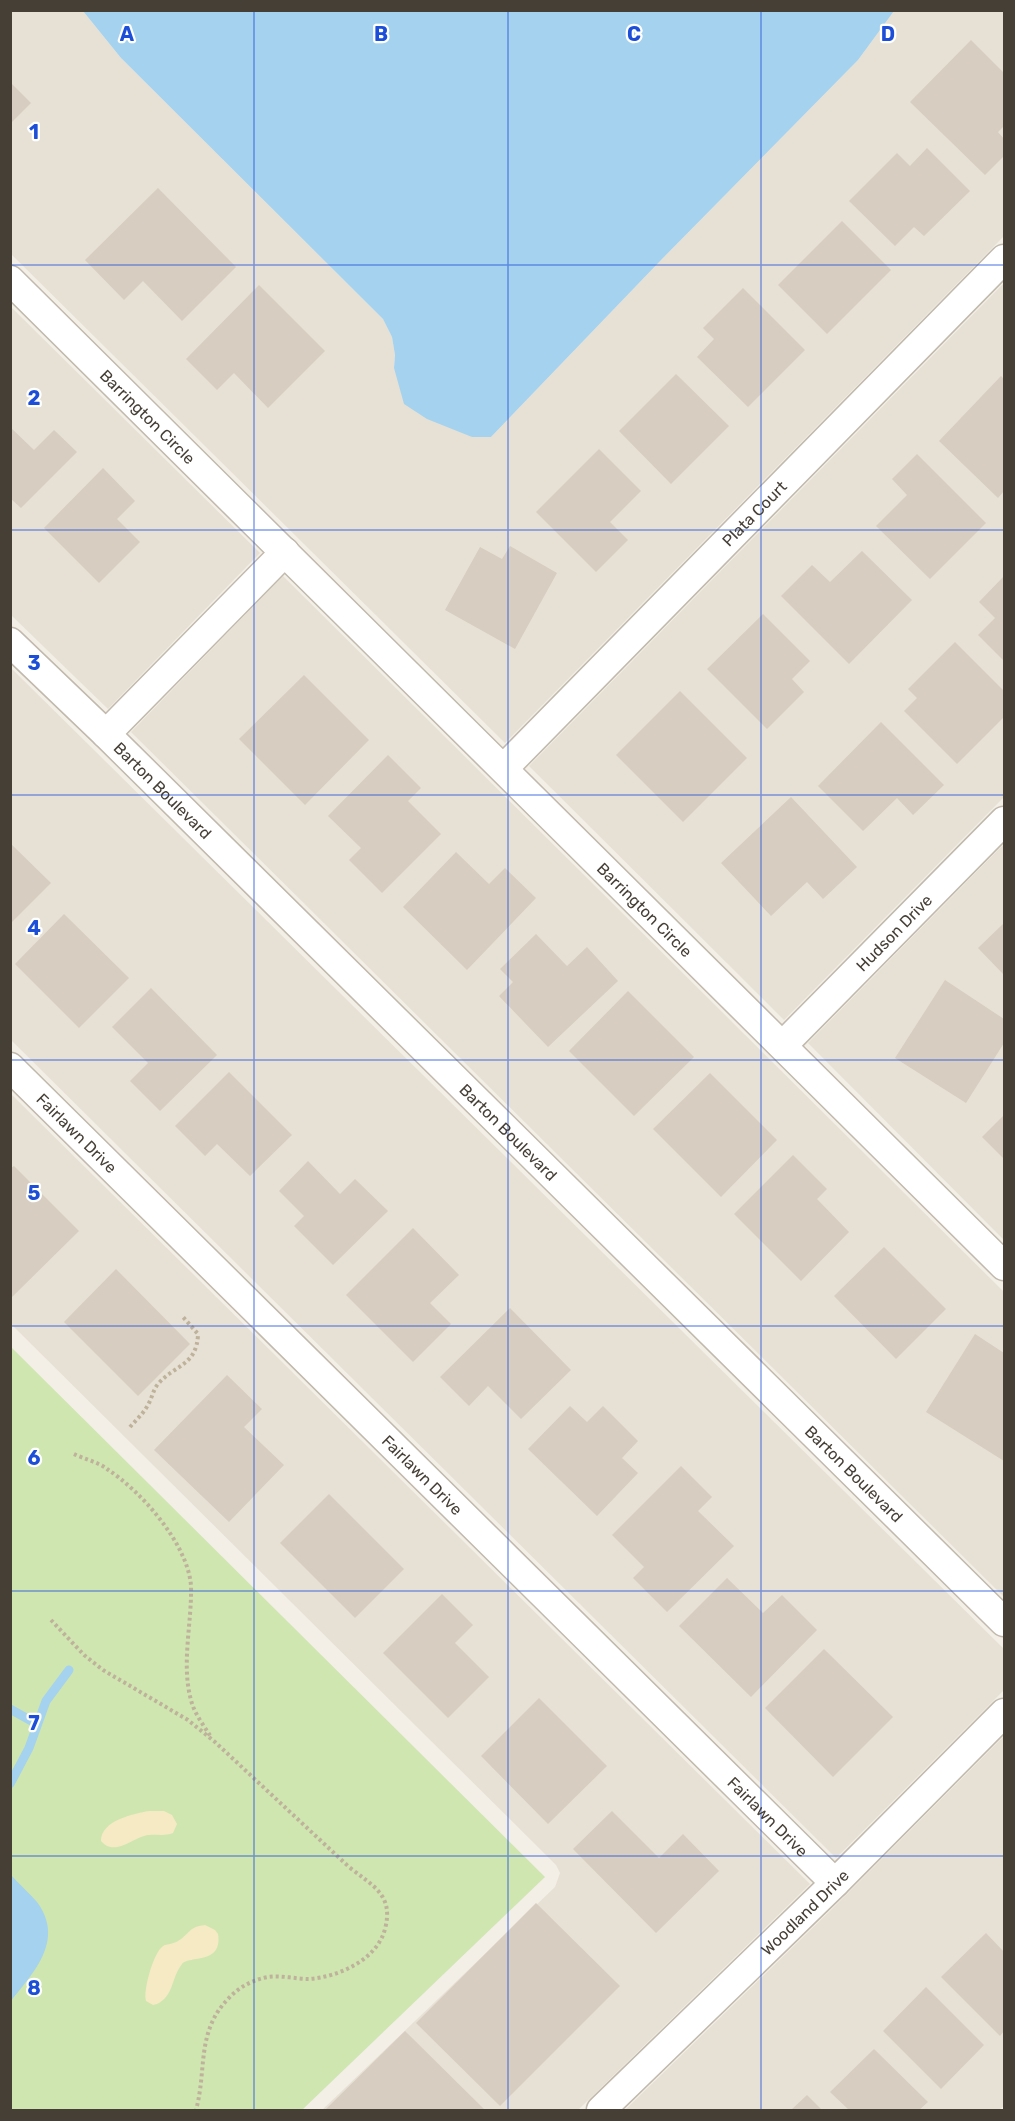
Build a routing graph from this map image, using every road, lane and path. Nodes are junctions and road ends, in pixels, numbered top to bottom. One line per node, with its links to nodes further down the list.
1 (1005, 259): 6 (street, Plata Court)
2 (10, 280): 3 (street, Barrington Circle)
3 (285, 552): 5 (street); 6 (street, Barrington Circle)
4 (10, 642): 5 (street, Barton Boulevard)
5 (106, 734): 15 (street, Barton Boulevard)
6 (504, 768): 8 (street, Barrington Circle)
7 (1005, 821): 8 (street, Hudson Drive)
8 (783, 1045): 10 (street, Barrington Circle)
9 (10, 1067): 18 (street, Fairlawn Drive)
10 (1005, 1266)
11 (183, 1317): 12 (path)
12 (130, 1427)
13 (74, 1454): 17 (path)
14 (51, 1620): 17 (path)
15 (1005, 1622)
16 (1005, 1713): 18 (street, Woodland Drive)
17 (215, 1742): 19 (path)
18 (835, 1883): 20 (street, Woodland Drive)
19 (196, 2110)
20 (601, 2110)

